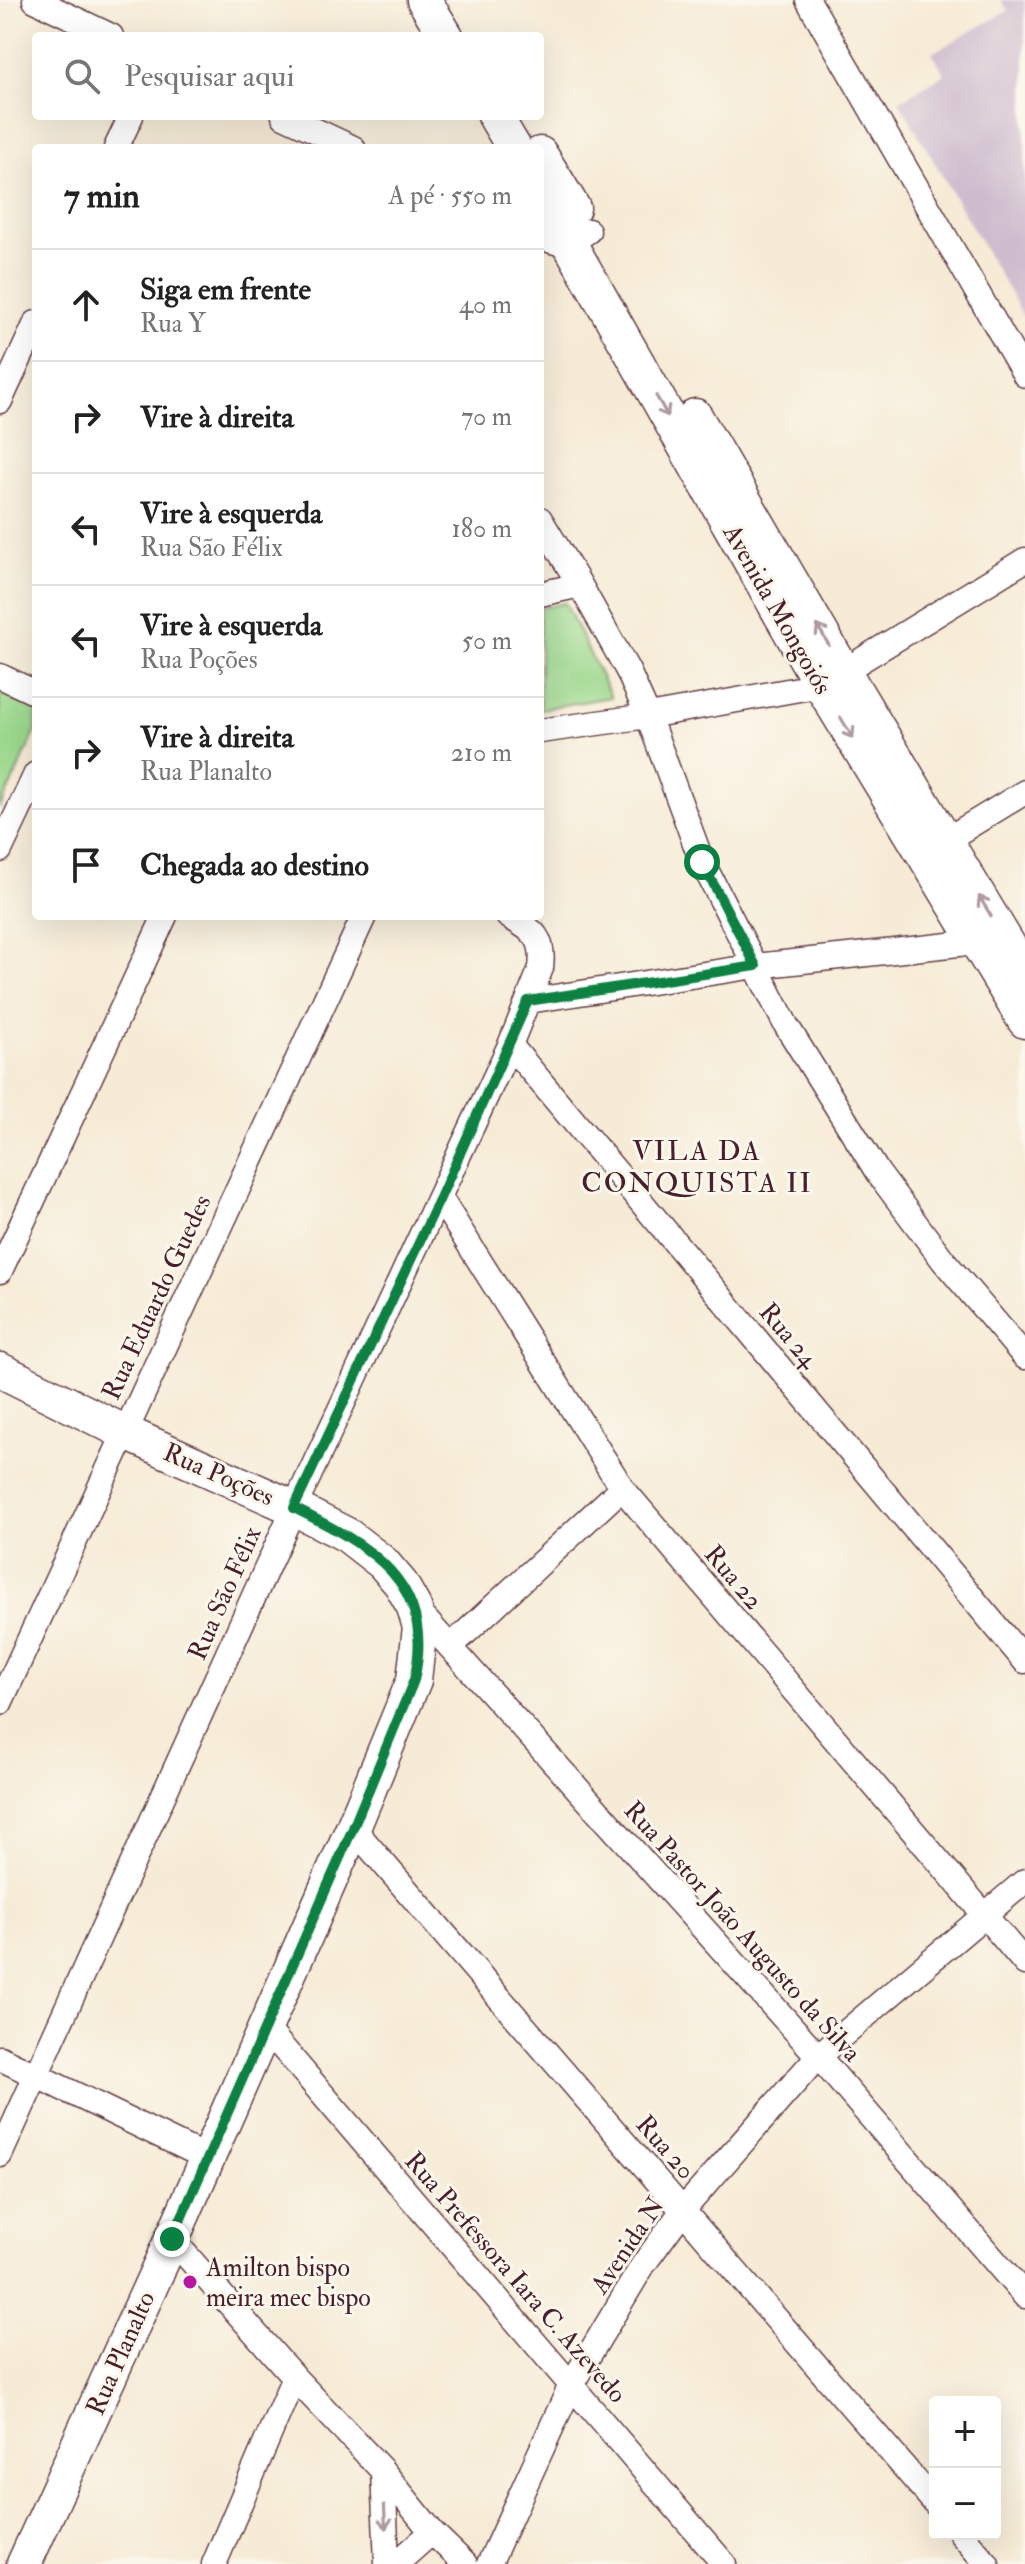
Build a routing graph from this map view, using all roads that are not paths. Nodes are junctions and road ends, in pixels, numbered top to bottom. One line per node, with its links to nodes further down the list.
1 (35, 0): 5 (street)
2 (424, 0): 6 (street)
3 (448, 0): 7 (street)
4 (808, 0): 20 (street)
5 (103, 32)
6 (444, 32)
7 (468, 32)
8 (129, 120): 13 (street)
9 (290, 120): 12 (street)
10 (497, 120): 14 (street)
11 (520, 120): 15 (street)
12 (322, 142)
13 (118, 144)
14 (512, 144)
15 (535, 144)
16 (544, 167): 18 (street, Avenida Mongoiós)
17 (544, 199): 18 (street, Avenida Mongoiós)
18 (566, 237): 27 (street, Avenida Mongoiós)
19 (32, 332): 21 (street)
20 (1025, 375)
21 (0, 401)
22 (544, 526): 24 (street)
23 (1025, 560): 27 (street)
24 (580, 585): 25 (street); 29 (street)
25 (544, 593)
26 (0, 676): 28 (street)
27 (832, 678): 29 (street); 33 (street, Avenida Mongoiós); 38 (street, Avenida Mongoiós, one-way to 38)
28 (32, 691)
29 (648, 716): 30 (street); 39 (street)
30 (544, 730)
31 (32, 782): 34 (street)
32 (1025, 792): 33 (street)
33 (946, 840): 40 (street, Avenida Mongoiós, one-way to 33)
34 (0, 850)
35 (163, 920): 45 (street)
36 (362, 920): 48 (street, Rua Eduardo Guedes)
37 (514, 920): 41 (street, Rua São Félix)
38 (977, 942): 39 (street); 42 (street, Avenida Mongoiós)
39 (756, 966): 41 (street); 46 (street)
40 (1025, 973)
41 (528, 1001): 43 (street, Rua São Félix)
42 (1025, 1021)
43 (510, 1045): 44 (street, Rua São Félix); 53 (street, Rua 24)
44 (440, 1198): 49 (street, Rua 22); 50 (street, Rua São Félix)
45 (0, 1271)
46 (1025, 1357)
47 (0, 1370): 48 (street, Rua Poções)
48 (124, 1432): 50 (street, Rua Poções); 54 (street, Rua Eduardo Guedes)
49 (622, 1488): 52 (street); 57 (street, Rua 22)
50 (294, 1508): 51 (street, Rua Poções); 62 (street, Rua São Félix)
51 (414, 1607): 52 (street, Rua Pastor João Augusto da Silva); 55 (street, Rua Planalto)
52 (450, 1647): 60 (street, Rua Pastor João Augusto da Silva)
53 (1025, 1661)
54 (0, 1703)
55 (353, 1828): 59 (street, Rua Planalto); 65 (street, Rua 20)
56 (1025, 1881): 57 (street, Avenida N)
57 (986, 1915): 58 (street, Rua 22); 60 (street, Avenida N)
58 (1025, 1963)
59 (265, 2027): 64 (street, Rua Planalto); 69 (street, Rua Prefessora Iara C. Azevedo)
60 (818, 2056): 65 (street, Avenida N); 67 (street, Rua Pastor João Augusto da Silva)
61 (0, 2058): 62 (street)
62 (36, 2075): 63 (street, Rua São Félix); 64 (street)
63 (0, 2155)
64 (207, 2158): 66 (street, Rua Planalto)
65 (683, 2210): 69 (street, Avenida N); 71 (street, Rua 20)
66 (172, 2239): 68 (street); 74 (street, Rua Planalto)
67 (1025, 2296)
68 (294, 2377): 70 (street); 75 (street)
69 (571, 2385): 79 (street, Avenida N); 80 (street, Rua Prefessora Iara C. Azevedo)
70 (383, 2471): 72 (street); 76 (street, one-way to 76)
71 (929, 2496)
72 (432, 2532): 77 (street); 78 (street)
73 (966, 2540): 81 (street)
74 (24, 2564)
75 (214, 2564)
76 (387, 2564)
77 (396, 2564)
78 (465, 2564)
79 (489, 2564)
80 (724, 2564)
81 (987, 2564)

